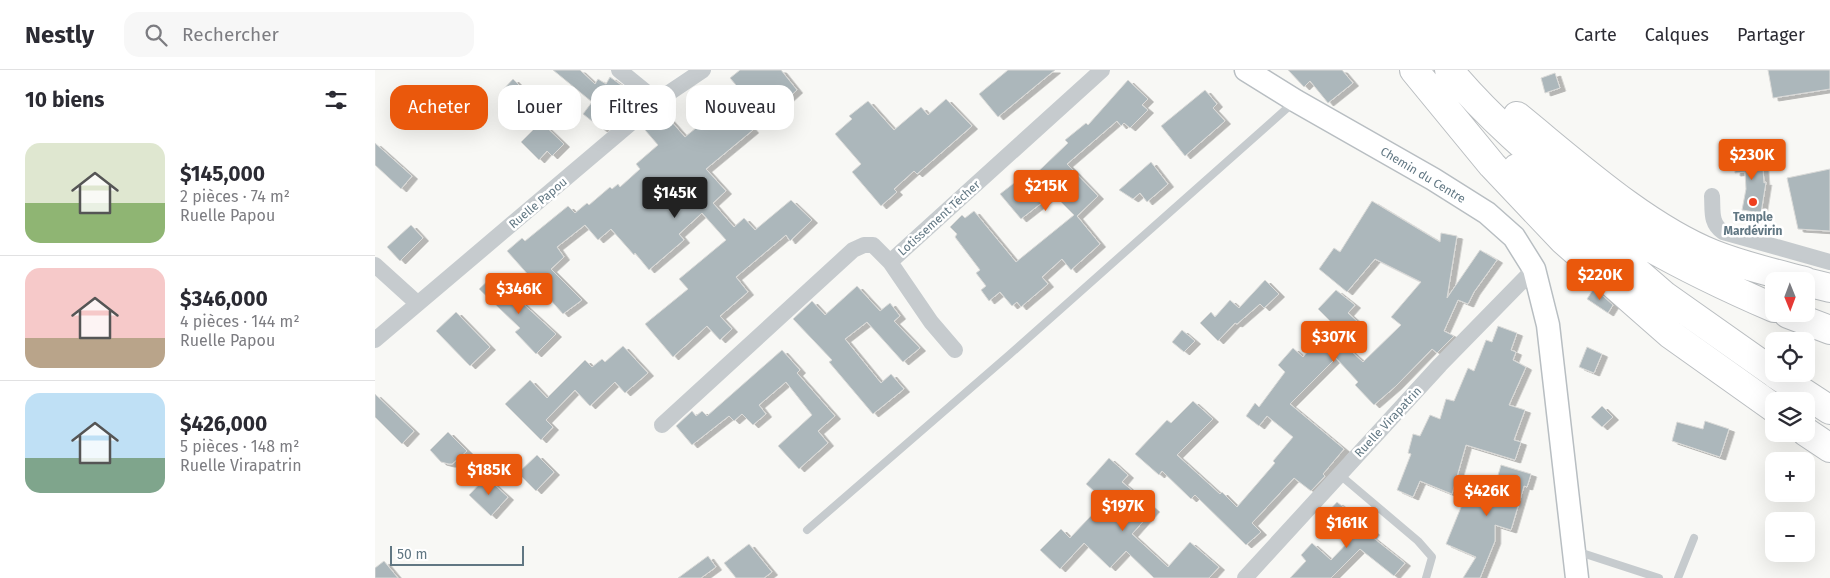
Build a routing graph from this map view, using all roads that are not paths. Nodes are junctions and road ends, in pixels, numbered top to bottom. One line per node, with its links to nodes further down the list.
1 (619, 70): 8 (street)
2 (703, 70): 9 (street, Ruelle Papou)
3 (1102, 70): 14 (street, Lotissement Técher)
4 (1246, 70): 10 (street, Chemin du Centre)
5 (1414, 70): 11 (highway)
6 (1449, 70): 22 (highway)
7 (1467, 70): 18 (highway)
8 (637, 85)
9 (676, 88)
10 (1296, 101): 17 (street, Chemin du Centre); 35 (lane)
11 (1442, 104): 27 (highway); 29 (highway)
12 (624, 130): 21 (street, Ruelle Papou)
13 (1712, 196): 15 (street)
14 (890, 262): 26 (street); 31 (street, Lotissement Técher)
15 (1830, 262)
16 (375, 265): 21 (street)
17 (1534, 269): 34 (street, Ruelle Virapatrin); 37 (street, Chemin du Centre)
18 (1771, 272)
19 (1815, 284): 20 (highway)
20 (1830, 288)
21 (417, 304): 25 (street, Ruelle Papou)
22 (1765, 304)
23 (1809, 322): 24 (highway)
24 (1830, 330)
25 (375, 340)
26 (955, 350)
27 (1765, 367)
28 (1788, 382): 30 (highway)
29 (1765, 402)
30 (1830, 410)
31 (662, 425)
32 (1815, 438): 33 (highway)
33 (1830, 448)
34 (1340, 475): 38 (street, Ruelle Virapatrin); 39 (lane)
35 (807, 530)
36 (1694, 538): 42 (lane)
37 (1574, 550): 40 (street, Chemin du Centre); 41 (lane)
38 (1245, 578)
39 (1426, 578)
40 (1577, 578)
41 (1659, 578)
42 (1678, 578)

